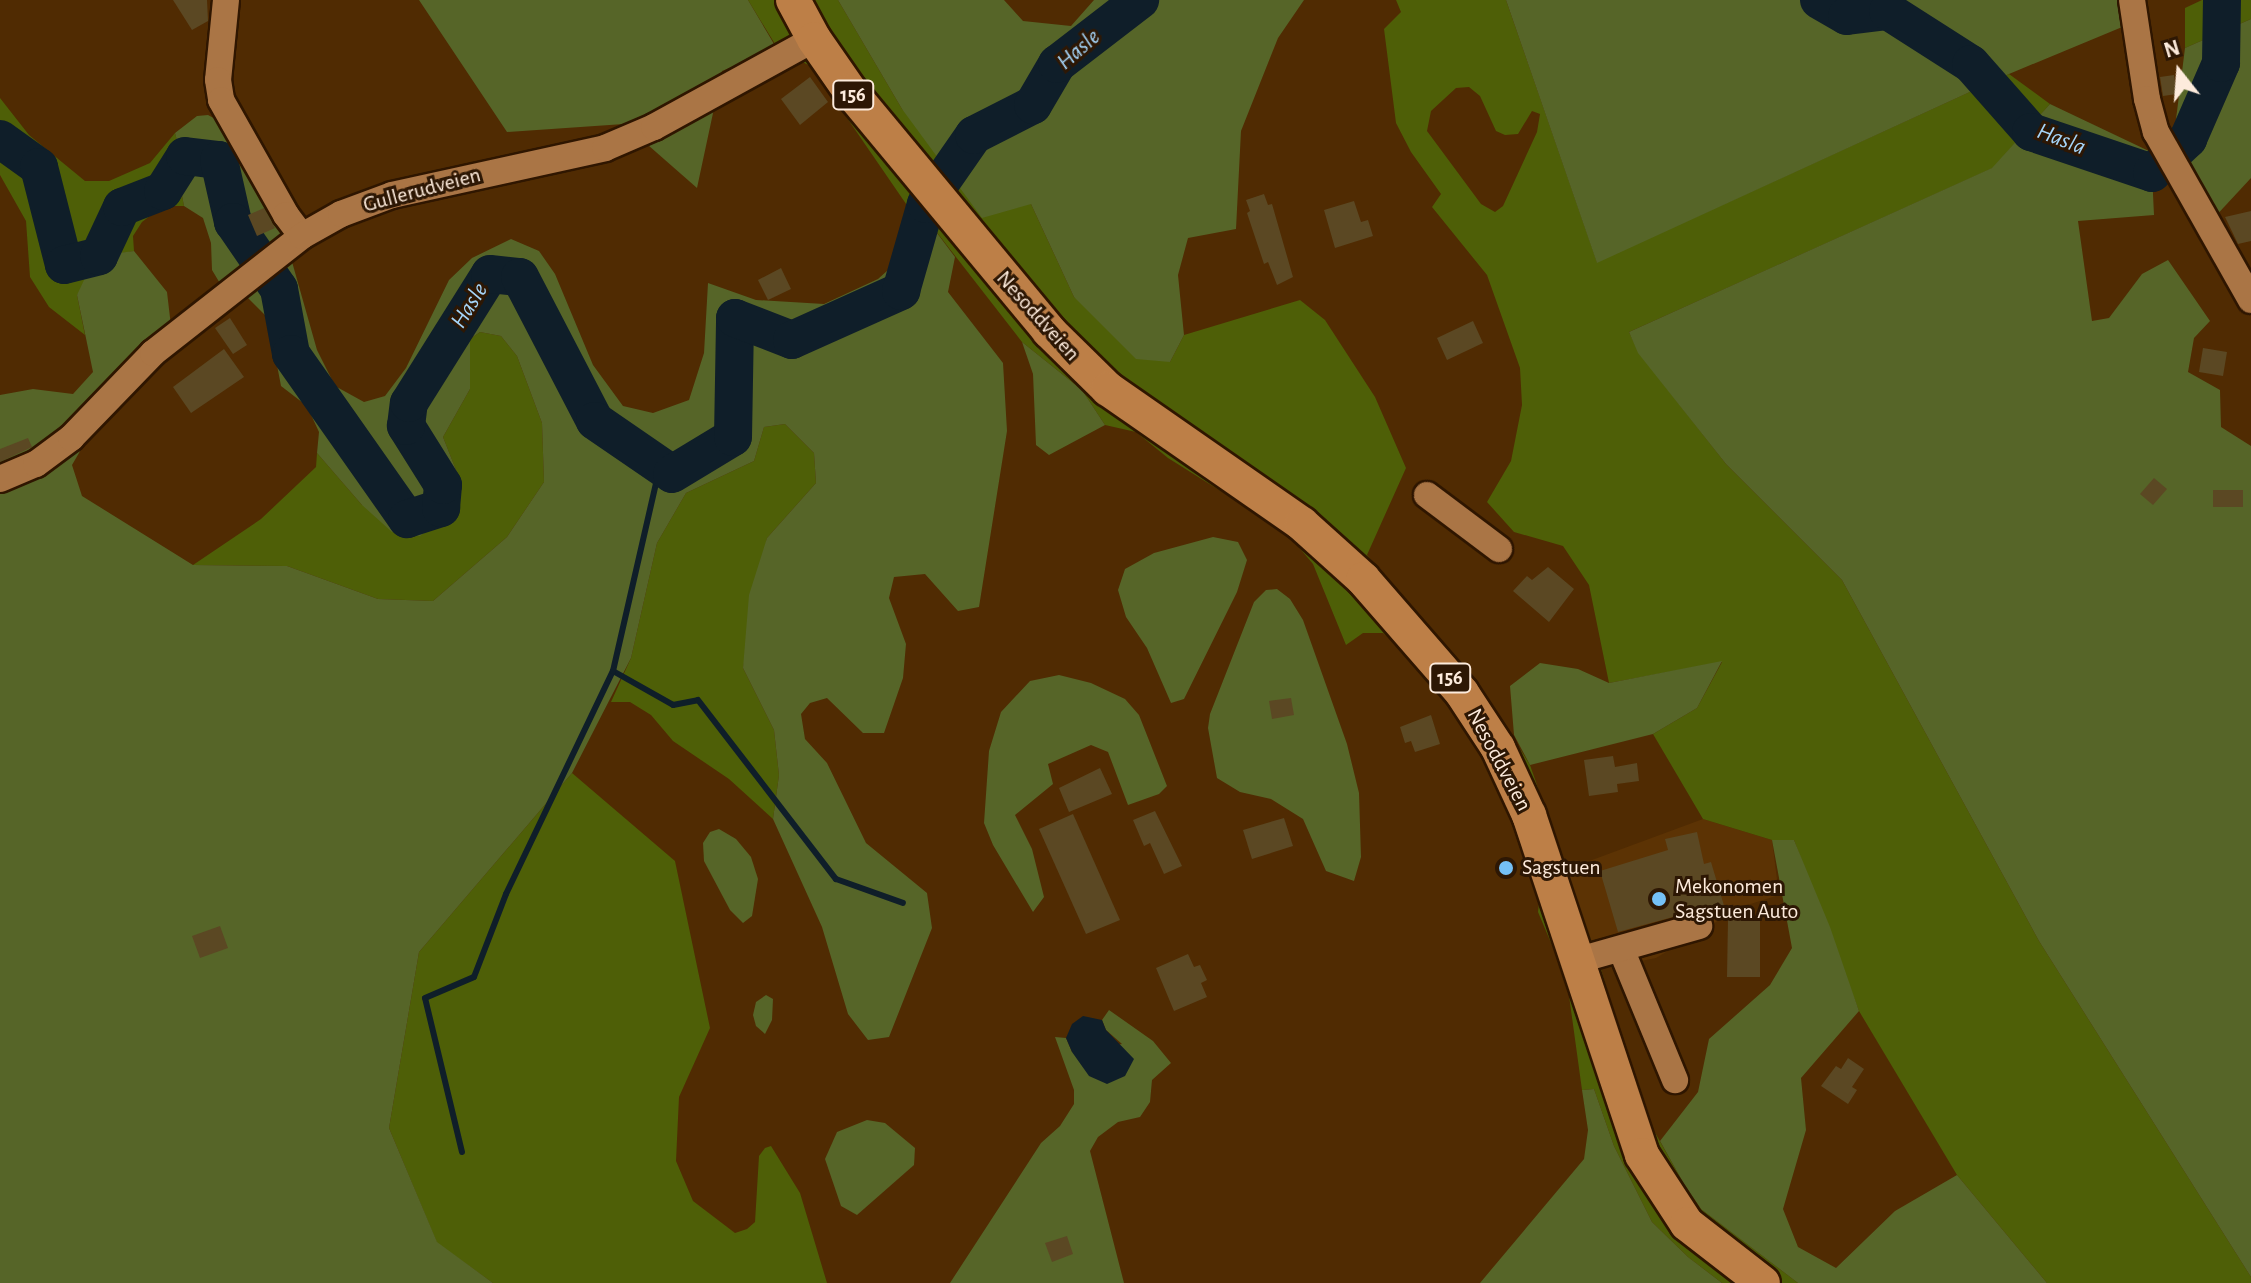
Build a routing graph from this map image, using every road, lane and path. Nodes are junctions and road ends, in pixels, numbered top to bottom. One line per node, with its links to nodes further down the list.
1 (226, 0): 5 (street)
2 (793, 0): 4 (main road, 156)
3 (2132, 0): 6 (street)
4 (814, 39): 5 (street, Gullerudveien); 12 (main road, Nesoddveien / 156)
5 (302, 236): 7 (street, Gullerudveien)
6 (2251, 300)
7 (0, 479)
8 (1427, 495): 9 (street)
9 (1499, 549)
10 (1699, 926): 11 (street)
11 (1621, 949): 12 (street); 13 (street)
12 (1579, 960): 14 (main road, Nesoddveien / 156)
13 (1675, 1080)
14 (1763, 1283)

